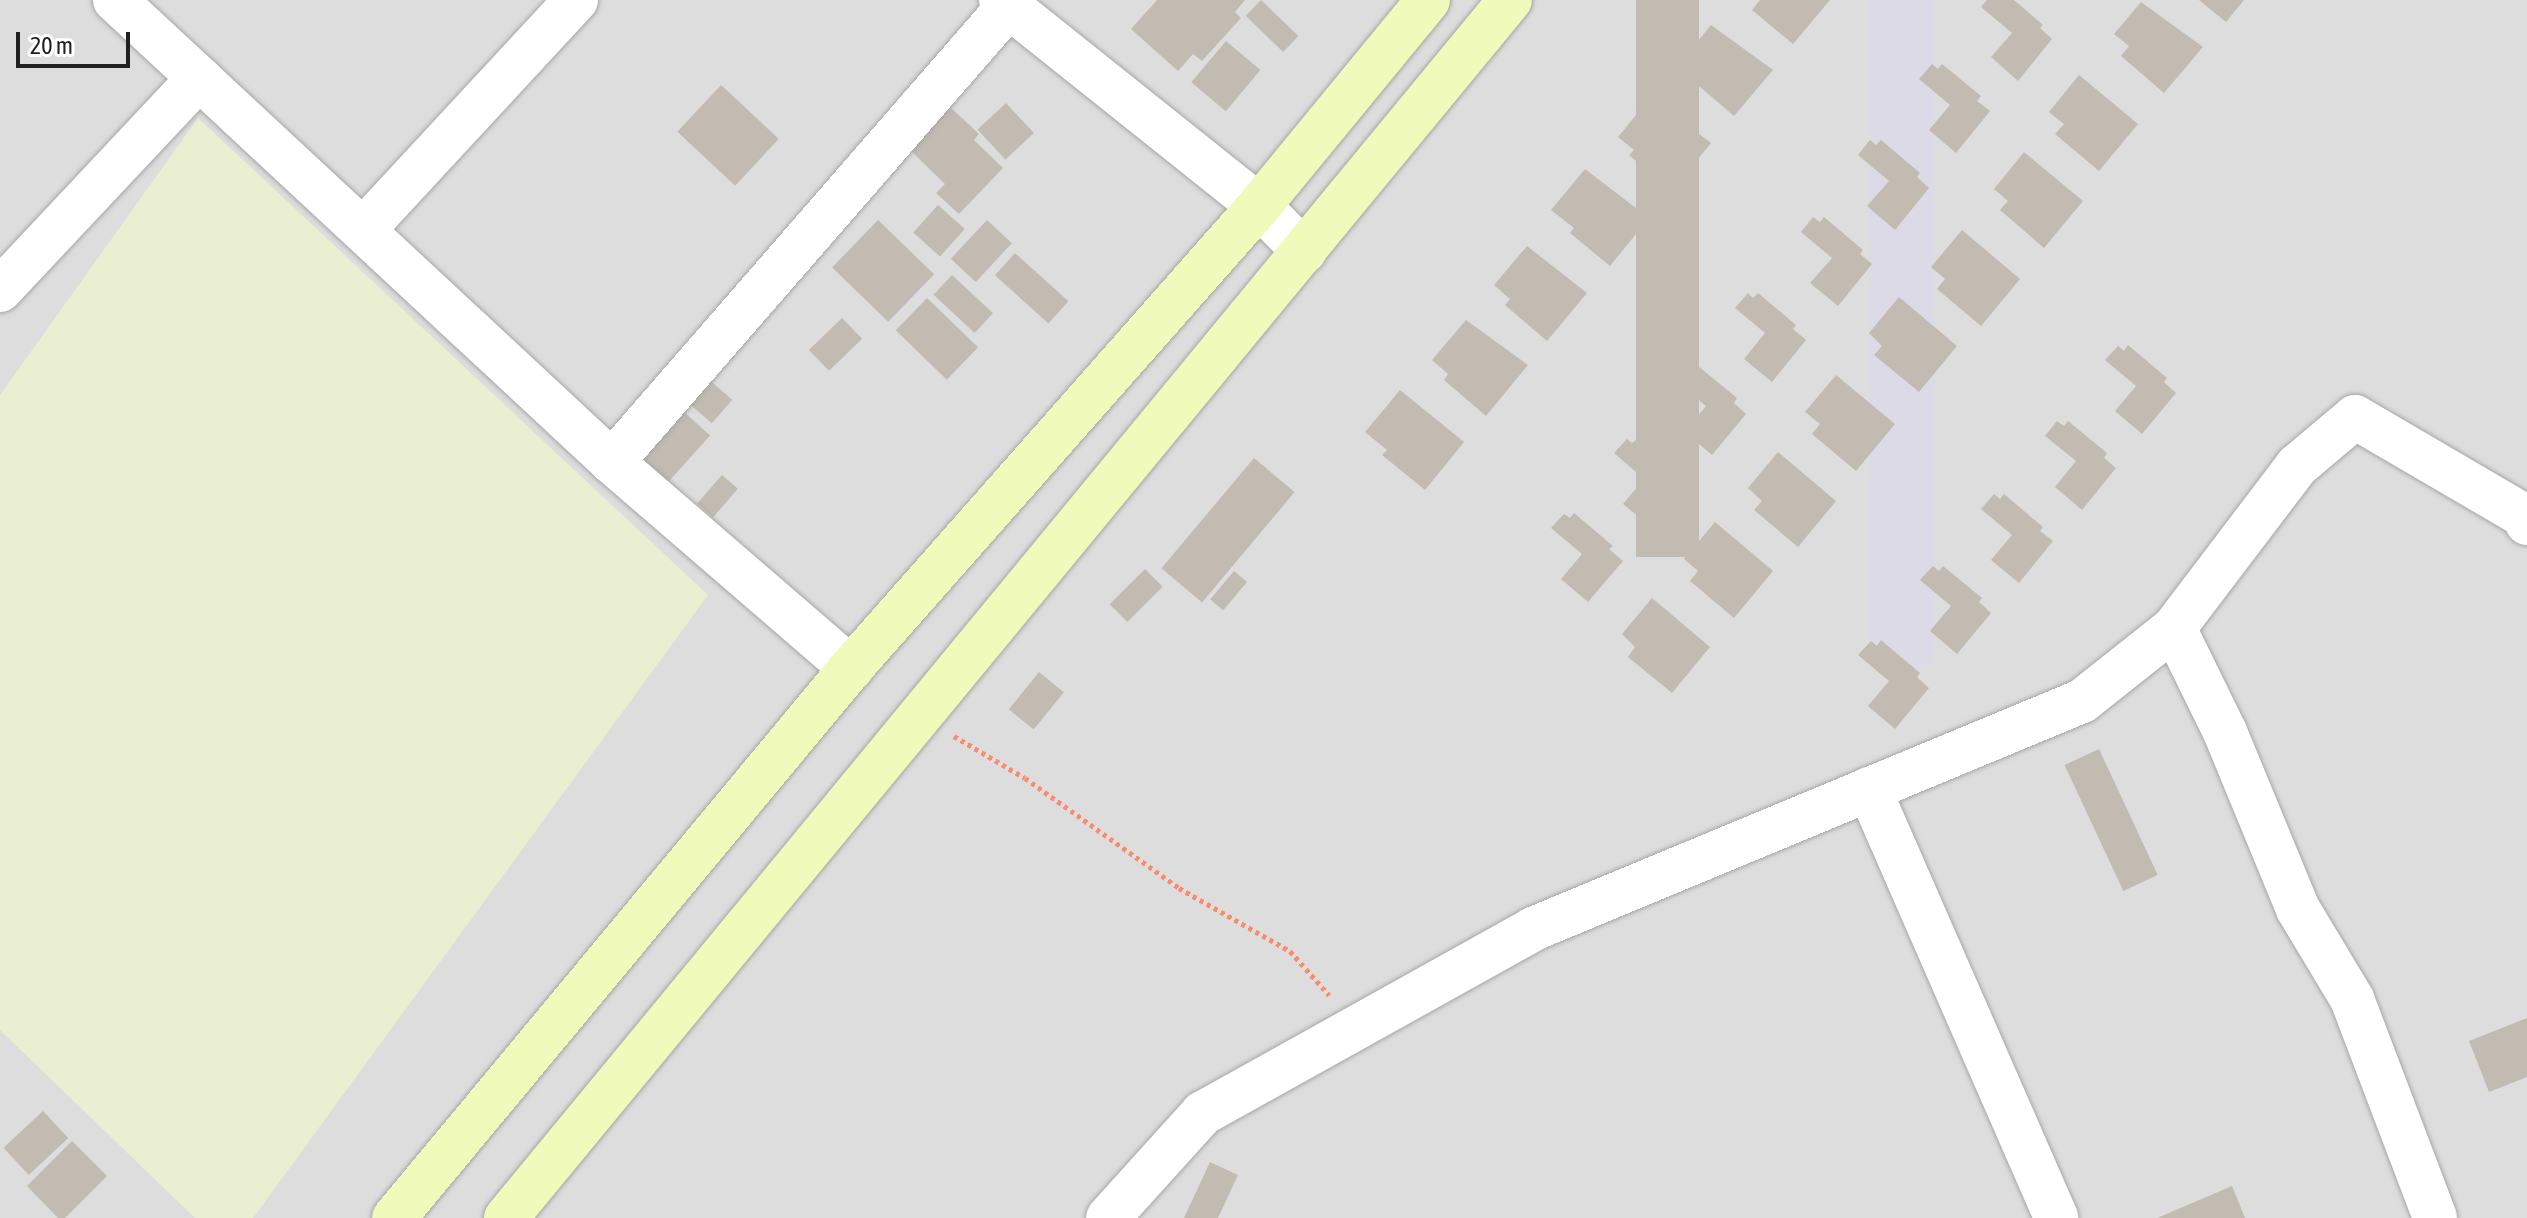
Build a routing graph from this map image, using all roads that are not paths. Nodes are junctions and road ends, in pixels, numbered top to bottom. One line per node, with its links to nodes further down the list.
1 (115, 0): 6 (street)
2 (576, 0): 8 (street)
3 (1428, 0): 7 (main road)
4 (1510, 0): 9 (main road)
5 (1005, 3): 7 (street); 11 (street)
6 (199, 78): 8 (street); 10 (street)
7 (1259, 206): 9 (street); 14 (main road)
8 (364, 229): 11 (street)
9 (1304, 251): 17 (main road)
10 (0, 290)
11 (612, 462): 14 (street)
12 (2526, 515): 13 (street)
13 (2174, 628): 15 (street); 20 (street)
14 (851, 668): 16 (main road)
15 (1869, 789): 18 (street); 19 (street)
16 (394, 1218)
17 (506, 1218)
18 (1108, 1218)
19 (2056, 1218)
20 (2435, 1218)

